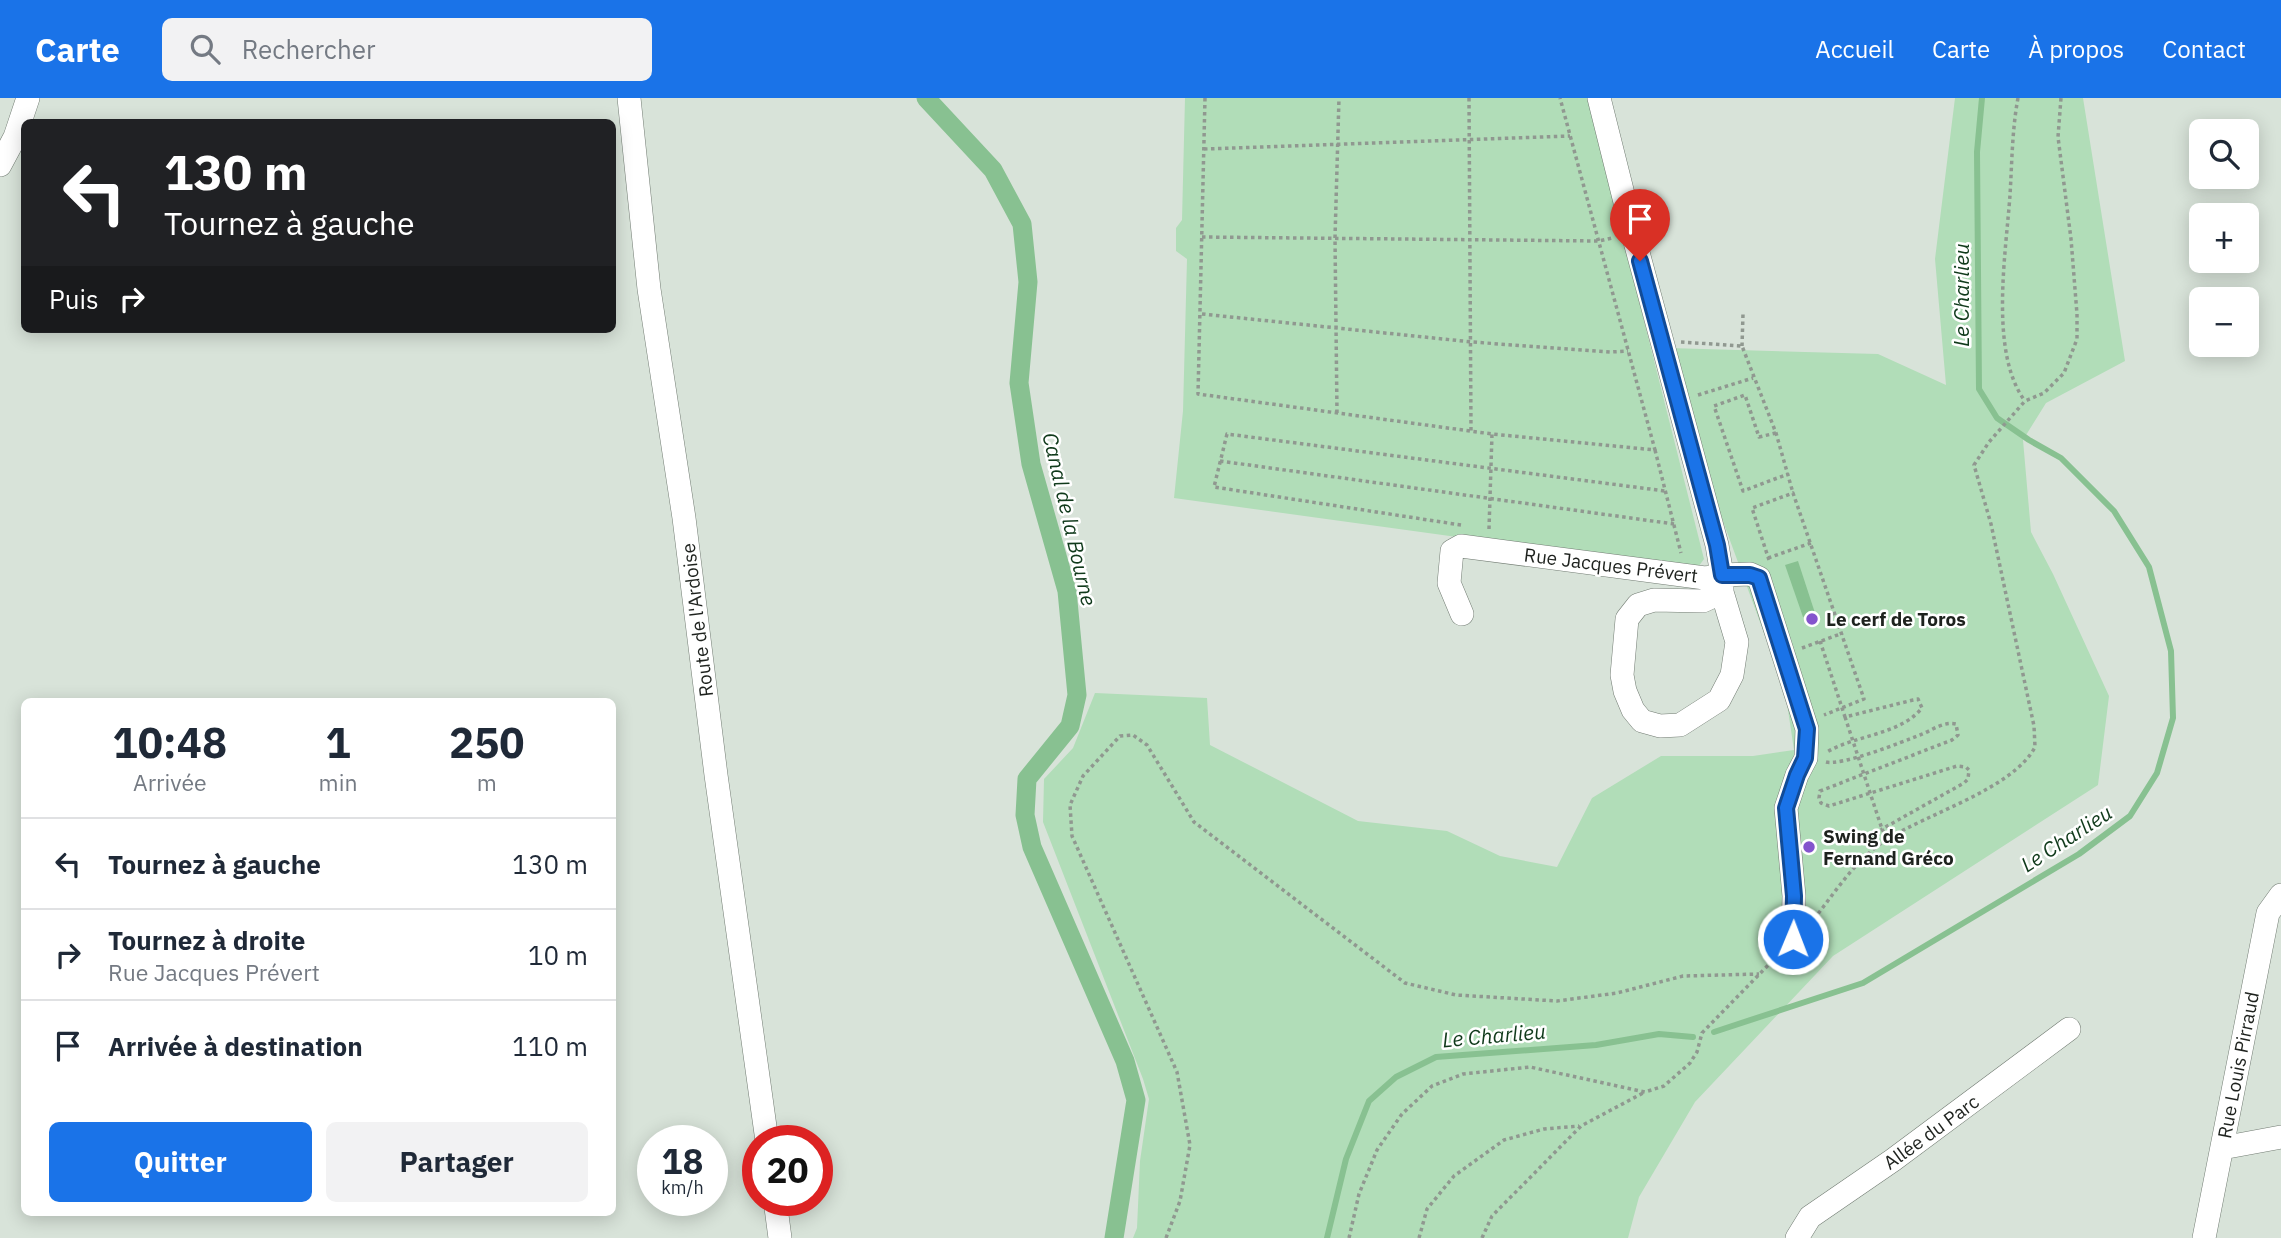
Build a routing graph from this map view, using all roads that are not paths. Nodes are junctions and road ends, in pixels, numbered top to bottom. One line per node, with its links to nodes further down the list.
1 (28, 98): 4 (street)
2 (629, 98): 10 (street, Route de l'Ardoise)
3 (1599, 98): 5 (street, Rue Jacques Prévert)
4 (0, 165)
5 (1722, 584): 5 (street); 6 (street, Rue Jacques Prévert); 8 (street)
6 (1462, 614)
7 (2274, 904): 12 (street, Rue Louis Pirraud)
8 (1793, 939)
9 (2070, 1029): 15 (street, Allée du Parc)
10 (765, 1125)
11 (2281, 1137): 12 (street)
12 (2222, 1148): 16 (street, Rue Louis Pirraud)
13 (777, 1216): 14 (street)
14 (780, 1238)
15 (1797, 1238)
16 (2204, 1238)

